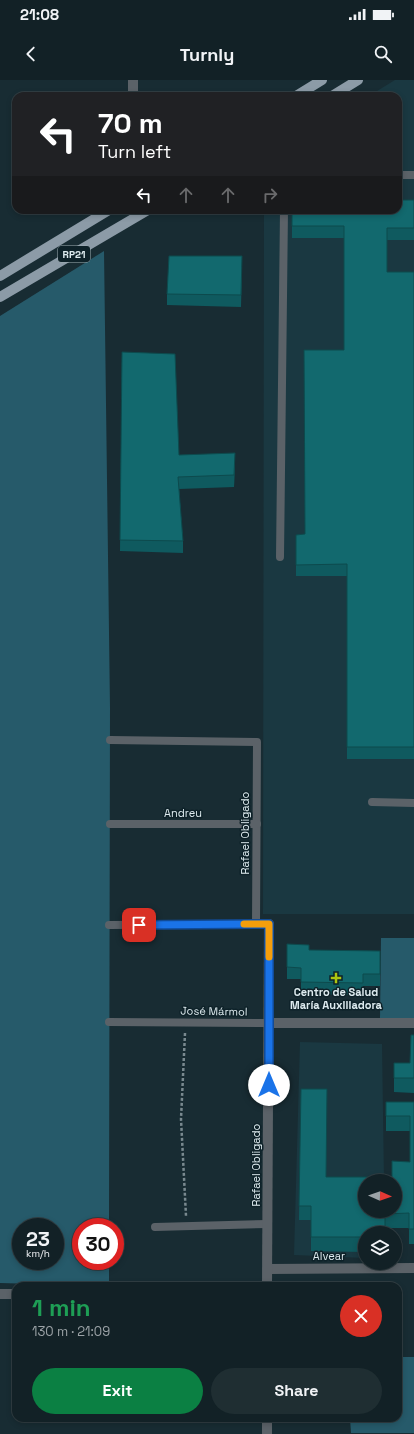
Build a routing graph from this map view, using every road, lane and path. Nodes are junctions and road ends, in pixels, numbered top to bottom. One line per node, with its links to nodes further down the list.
1 (133, 80): 4 (street)
2 (322, 80): 5 (main road)
3 (358, 80): 6 (main road)
4 (133, 92)
5 (302, 92)
6 (338, 92)
7 (402, 175): 8 (lane)
8 (414, 175)
9 (102, 214): 12 (main road, RP21)
10 (135, 214): 13 (main road, RP21)
11 (284, 214): 14 (lane)
12 (0, 276)
13 (0, 297)
14 (280, 558)
15 (110, 740): 19 (lane, Rafael Obligado)
16 (372, 802): 17 (lane)
17 (414, 804)
18 (110, 824): 19 (lane, Andreu)
19 (257, 824): 20 (lane, Rafael Obligado)
20 (256, 924): 21 (lane); 22 (lane)
21 (269, 924): 25 (street, Rafael Obligado)
22 (110, 925)
23 (109, 1022): 24 (lane, José Mármol)
24 (185, 1022): 25 (lane, José Mármol); 29 (path)
25 (269, 1023): 26 (street, José Mármol); 27 (street, Rafael Obligado)
26 (414, 1023)
27 (268, 1224): 29 (lane); 31 (street, Rafael Obligado)
28 (155, 1226): 29 (lane)
29 (187, 1226)
30 (414, 1268): 31 (street, Alvear)
31 (268, 1269): 32 (street, Rafael Obligado)
32 (267, 1282)
33 (0, 1294): 34 (street)
34 (12, 1294)
35 (267, 1422): 36 (street)
36 (267, 1434)

